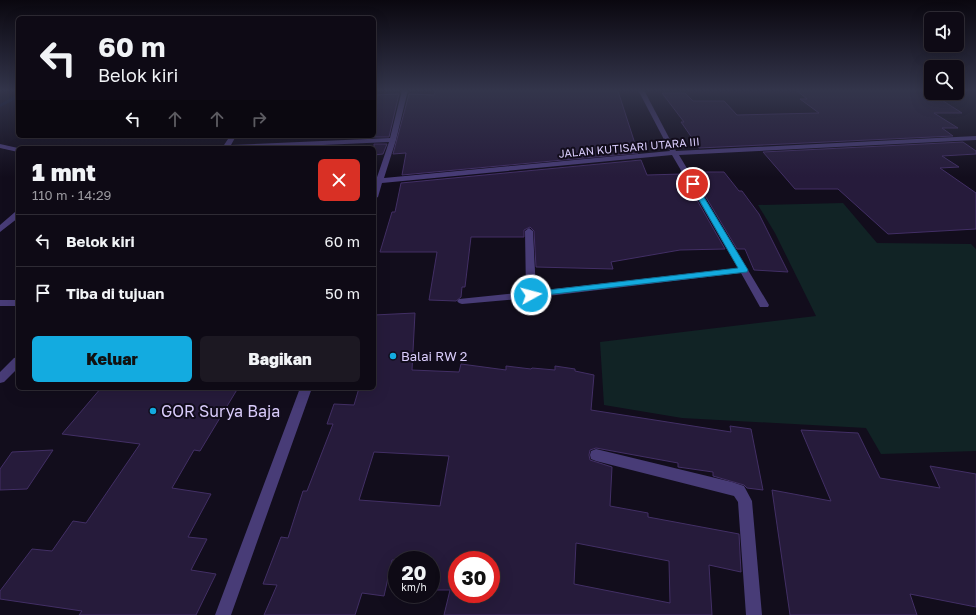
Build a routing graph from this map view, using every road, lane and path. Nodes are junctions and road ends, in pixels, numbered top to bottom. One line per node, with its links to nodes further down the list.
1 (398, 119): 4 (street)
2 (656, 119): 8 (street)
3 (976, 138): 8 (street, JALAN KUTISARI UTARA III)
4 (393, 140): 6 (street); 9 (street)
5 (0, 146): 7 (street)
6 (277, 146)
7 (16, 150)
8 (674, 153): 9 (street, JALAN KUTISARI UTARA III); 14 (street)
9 (380, 181): 10 (street)
10 (376, 192)
11 (16, 216): 12 (street)
12 (0, 229)
13 (529, 231): 15 (street)
14 (744, 270): 15 (street); 19 (street)
15 (531, 295): 16 (street)
16 (462, 301)
17 (0, 302): 18 (street)
18 (16, 303)
19 (764, 305)
20 (16, 363): 21 (street)
21 (0, 379)
22 (305, 390): 24 (street)
23 (596, 455): 25 (street)
24 (223, 615)
25 (754, 615)

